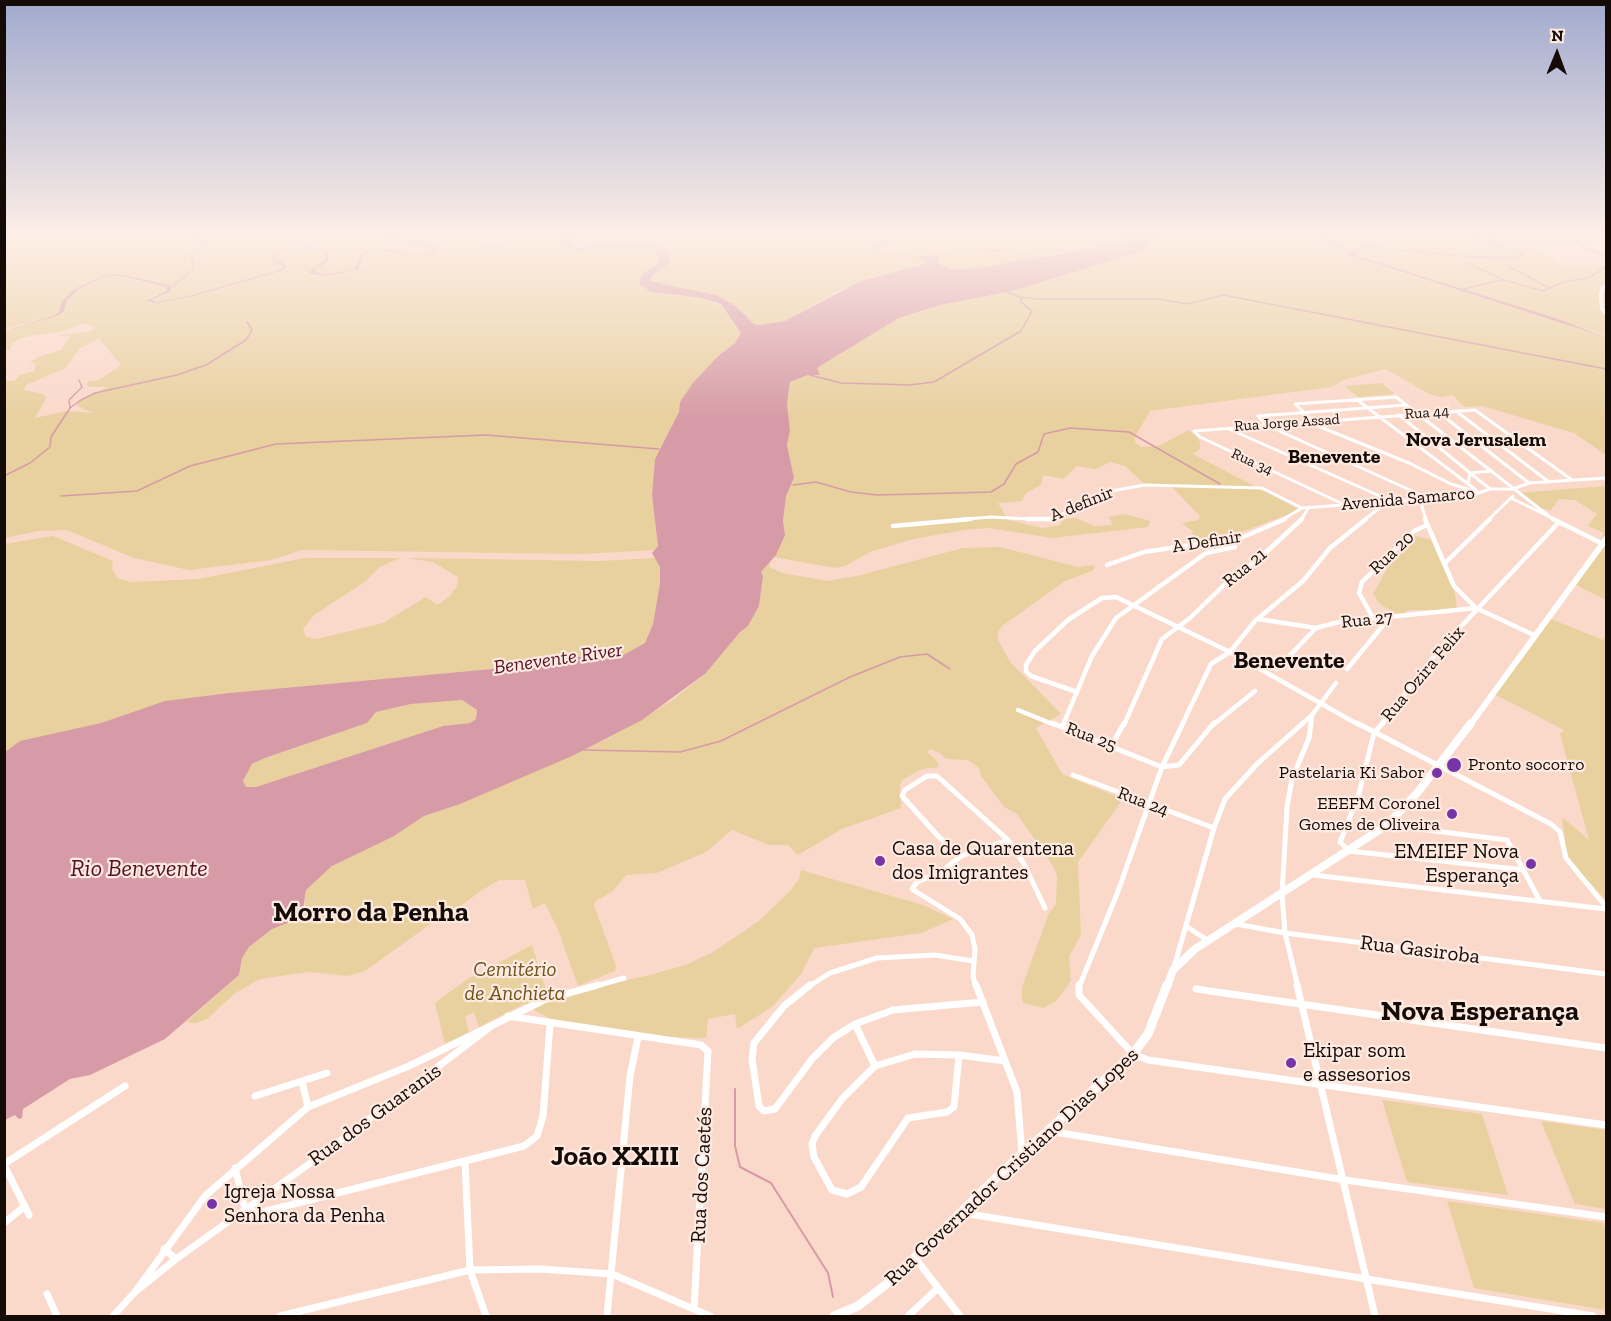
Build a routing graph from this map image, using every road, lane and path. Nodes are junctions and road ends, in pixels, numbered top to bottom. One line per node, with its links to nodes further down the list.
1 (1601, 297): 2 (street)
2 (1606, 313)
3 (1356, 399): 4 (street); 5 (street); 6 (street)
4 (1406, 405): 5 (street); 9 (street)
5 (1368, 407): 6 (street); 11 (street)
6 (1301, 411): 12 (street); 13 (street)
7 (1456, 411): 8 (street, Rua 44); 16 (street, Rua 44); 17 (street)
8 (1438, 412): 9 (street, Rua 44); 18 (street)
9 (1417, 414): 10 (street, Rua 44); 19 (street)
10 (1400, 415): 11 (street, Rua 44); 20 (street)
11 (1382, 417): 12 (street, Rua Jorge Assad); 21 (street)
12 (1311, 421): 13 (street, Rua Jorge Assad); 31 (street)
13 (1266, 424): 14 (street, Rua Jorge Assad); 34 (street)
14 (1226, 428): 15 (street, Rua Jorge Assad); 35 (street)
15 (1194, 432): 36 (street, Rua 34)
16 (1514, 438): 17 (street); 25 (street)
17 (1494, 440): 18 (street); 26 (street)
18 (1475, 441): 19 (street); 27 (street)
19 (1455, 442): 20 (street); 22 (street)
20 (1434, 444): 21 (street); 23 (street)
21 (1418, 445): 28 (street)
22 (1492, 471): 23 (street); 30 (street)
23 (1470, 473): 28 (street); 29 (street)
24 (1606, 478): 25 (street)
25 (1572, 480): 26 (street)
26 (1549, 482): 27 (street)
27 (1529, 483): 30 (street)
28 (1468, 484): 31 (street)
29 (1490, 489): 30 (street, Avenida Samarco); 31 (street, Avenida Samarco)
30 (1514, 490): 32 (street); 39 (street)
31 (1480, 493): 34 (street, Avenida Samarco)
32 (1511, 498): 39 (street); 45 (street)
33 (1420, 500): 34 (street, Avenida Samarco); 35 (street, Avenida Samarco); 41 (street)
34 (1430, 500)
35 (1390, 502): 36 (street, Avenida Samarco); 51 (street)
36 (1345, 505): 37 (street, Avenida Samarco)
37 (1309, 507): 38 (street, Avenida Samarco); 52 (street, Rua 21)
38 (1302, 508): 42 (street, A definir); 46 (street, A Definir)
39 (1549, 516): 40 (street)
40 (1559, 522): 43 (street); 48 (street, Rua Ozira Felix)
41 (1427, 525): 45 (street); 50 (street, Rua 20)
42 (893, 526)
43 (1605, 541): 54 (street, Rua Governador Cristiano Dias Lopes)
44 (1235, 548): 47 (street)
45 (1444, 564): 48 (street)
46 (1107, 565)
47 (1131, 605): 52 (street); 60 (street); 60 (street)
48 (1478, 609): 49 (street, Rua 27); 54 (street); 65 (street, Rua Ozira Felix)
49 (1390, 617): 50 (street, Rua 27); 57 (street)
50 (1373, 618): 53 (street, Rua 27)
51 (1258, 619): 53 (street, Rua 27); 55 (street)
52 (1178, 627): 55 (street); 66 (street, Rua 21)
53 (1316, 628): 56 (street)
54 (1536, 636): 67 (street, Rua Governador Cristiano Dias Lopes)
55 (1230, 652): 61 (street); 68 (street)
56 (1276, 669)
57 (1347, 669)
58 (1336, 683): 61 (street)
59 (1255, 691): 68 (street)
60 (1077, 692): 64 (street)
61 (1320, 703): 63 (street); 65 (street)
62 (1018, 710): 64 (street, Rua 25)
63 (1312, 715): 72 (street); 78 (street)
64 (1063, 726): 66 (street, Rua 25)
65 (1374, 733): 67 (street); 74 (street, Rua Ozira Felix)
66 (1112, 745): 68 (street, Rua 25)
67 (1438, 766): 71 (street, Rua Governador Cristiano Dias Lopes); 81 (street)
68 (1162, 767): 70 (street)
69 (1073, 775): 70 (street, Rua 24)
70 (1150, 804): 72 (street, Rua 24); 99 (street)
71 (1388, 825): 74 (street, Rua Governador Cristiano Dias Lopes); 76 (street)
72 (1214, 828): 83 (street)
73 (1008, 840): 75 (street); 75 (street); 80 (street)
74 (1349, 851): 76 (street); 77 (street, Rua Governador Cristiano Dias Lopes)
75 (961, 856): 86 (street)
76 (1524, 870): 79 (street)
77 (1312, 875): 78 (street, Rua Governador Cristiano Dias Lopes); 79 (street)
78 (1282, 894): 82 (street, Rua Governador Cristiano Dias Lopes); 84 (street)
79 (1540, 901): 81 (street)
80 (1045, 908)
81 (1606, 908)
82 (1234, 923): 84 (street, Rua Gasiroba); 85 (street, Rua Governador Cristiano Dias Lopes)
83 (1186, 926): 85 (street); 87 (street)
84 (1285, 933): 88 (street, Rua Gasiroba); 92 (street)
85 (1207, 940): 87 (street, Rua Governador Cristiano Dias Lopes)
86 (973, 961): 91 (street); 96 (street)
87 (1173, 970): 99 (street, Rua Governador Cristiano Dias Lopes)
88 (1606, 974)
89 (624, 978): 93 (street)
90 (1196, 989): 92 (street)
91 (983, 1002): 96 (street); 101 (street)
92 (1302, 1003): 98 (street); 105 (street)
93 (508, 1016): 94 (street); 95 (street)
94 (495, 1022): 108 (street); 117 (street, Rua dos Guaranis)
95 (550, 1024): 97 (street); 112 (street)
96 (855, 1024): 102 (street)
97 (639, 1037): 126 (street); 131 (street, Rua dos Caetés)
98 (1606, 1048)
99 (1133, 1054): 105 (street); 110 (street, Rua Governador Cristiano Dias Lopes)
100 (959, 1055): 101 (street); 102 (street); 102 (street)
101 (1005, 1061): 111 (street)
102 (875, 1066)
103 (327, 1073): 104 (street)
104 (302, 1082): 107 (street); 108 (street)
105 (1322, 1084): 109 (street); 115 (street)
106 (125, 1086): 113 (street)
107 (255, 1096)
108 (308, 1107): 114 (street)
109 (1606, 1125)
110 (1049, 1131): 111 (street, Rua Governador Cristiano Dias Lopes); 115 (street)
111 (1022, 1154): 118 (street, Rua Governador Cristiano Dias Lopes)
112 (465, 1161): 117 (street); 125 (street)
113 (4, 1165): 116 (street)
114 (235, 1168): 117 (street); 122 (street)
115 (1345, 1180): 120 (street); 127 (street)
116 (25, 1206): 119 (street); 121 (street)
117 (245, 1209): 124 (street, Rua dos Guaranis)
118 (960, 1212): 123 (street, Rua Governador Cristiano Dias Lopes); 127 (street)
119 (29, 1215)
120 (1606, 1217)
121 (4, 1223)
122 (164, 1249): 124 (street); 129 (street)
123 (915, 1258): 128 (street); 138 (street, Rua Governador Cristiano Dias Lopes)
124 (176, 1259): 129 (street, Rua dos Guaranis)
125 (470, 1270): 126 (street); 134 (street); 135 (street)
126 (612, 1274): 131 (street); 136 (street)
127 (1366, 1279): 141 (street); 142 (street)
128 (938, 1288): 139 (street); 140 (street)
129 (135, 1292): 133 (street, Rua dos Guaranis)
130 (46, 1294): 132 (street)
131 (694, 1309): 137 (street)
132 (57, 1317)
133 (113, 1317)
134 (280, 1317)
135 (486, 1317)
136 (607, 1317)
137 (710, 1317)
138 (834, 1317)
139 (908, 1317)
140 (960, 1317)
141 (1376, 1317)
142 (1593, 1317)

